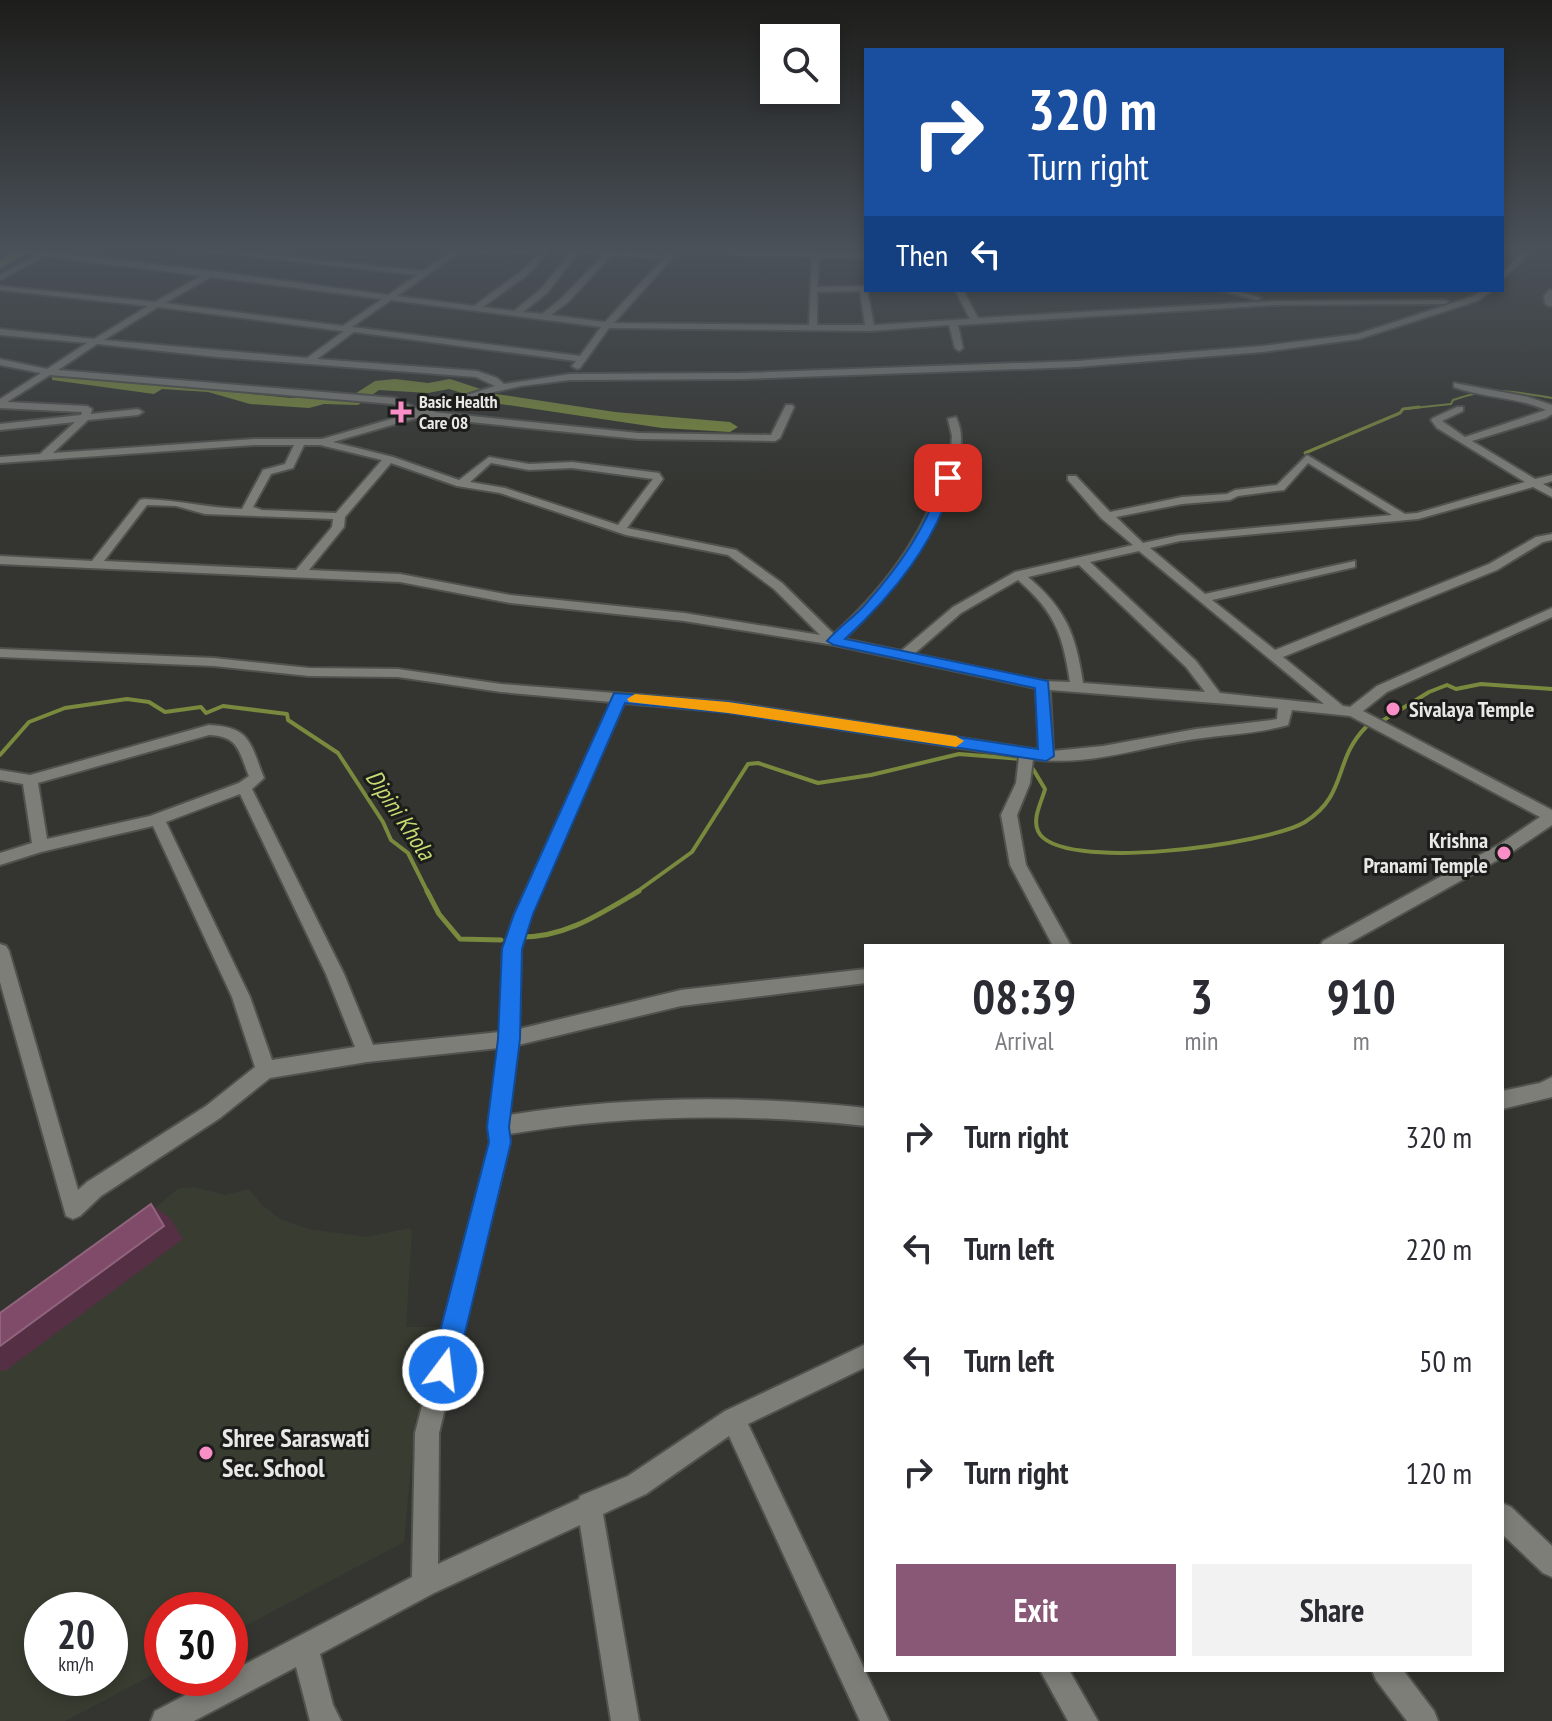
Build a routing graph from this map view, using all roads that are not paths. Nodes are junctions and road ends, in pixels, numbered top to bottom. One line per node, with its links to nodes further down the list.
1 (117, 328): 8 (street)
2 (342, 328): 6 (street)
3 (605, 328): 10 (street)
4 (954, 328): 9 (street)
5 (1383, 328): 14 (street)
6 (348, 329): 10 (street); 11 (street)
7 (0, 332): 8 (street)
8 (95, 342): 11 (street); 13 (street)
9 (959, 348)
10 (582, 359): 14 (street)
11 (309, 361): 16 (street)
12 (0, 362): 13 (street)
13 (49, 372): 17 (street); 22 (street)
14 (570, 377): 16 (street)
15 (1457, 385): 20 (street)
16 (501, 387): 22 (street)
17 (0, 404): 23 (street)
18 (789, 407): 22 (street)
19 (1460, 409): 28 (street)
20 (1552, 410): 28 (street)
21 (138, 412): 23 (street)
22 (420, 414): 26 (street)
23 (86, 417): 25 (street); 31 (street)
24 (953, 419): 54 (street)
25 (0, 427)
26 (358, 434): 29 (street); 30 (street)
27 (301, 440): 29 (street); 31 (street); 39 (street)
28 (1465, 440): 37 (street)
29 (322, 442): 30 (street)
30 (347, 449): 32 (street)
31 (42, 458): 33 (street)
32 (389, 459): 36 (street); 40 (street)
33 (0, 460)
34 (1072, 478): 41 (street)
35 (1552, 478): 37 (street)
36 (461, 484): 43 (street); 43 (street)
37 (1532, 484): 38 (street); 42 (street)
38 (1552, 494)
39 (262, 514): 40 (street); 49 (street)
40 (339, 516): 50 (street)
41 (1105, 516): 42 (street); 45 (street)
42 (1404, 518): 45 (street)
43 (620, 530): 54 (street)
44 (1552, 537): 57 (street)
45 (1140, 546): 46 (street); 52 (street)
46 (1080, 559): 51 (street); 61 (street)
47 (0, 560): 49 (street)
48 (1351, 564): 52 (street)
49 (94, 566): 50 (street)
50 (300, 573): 54 (street)
51 (1019, 575): 56 (street); 59 (street)
52 (1205, 598): 57 (street)
53 (1552, 612): 64 (street)
54 (834, 641): 56 (street)
55 (0, 653): 60 (street)
56 (906, 654): 58 (street)
57 (1276, 655): 63 (street)
58 (1043, 685): 59 (street); 66 (street)
59 (1077, 687): 61 (street)
60 (620, 697): 65 (street); 78 (street)
61 (1216, 697): 62 (street)
62 (1286, 705): 63 (street); 66 (street)
63 (1338, 709): 64 (street)
64 (1353, 712): 70 (street)
65 (1027, 752): 66 (street); 74 (street)
66 (1046, 756)
67 (0, 775): 68 (street)
68 (30, 780): 69 (street); 72 (street)
69 (244, 787): 71 (street); 79 (street)
70 (1552, 817): 75 (street)
71 (157, 819): 72 (street); 80 (street)
72 (40, 846): 73 (street)
73 (0, 859)
74 (1061, 944)
75 (1333, 944)
76 (0, 951): 80 (street)
77 (864, 976): 78 (street)
78 (509, 1039): 79 (street); 84 (street)
79 (367, 1054): 80 (street)
80 (266, 1070)
81 (1552, 1086): 82 (street)
82 (1504, 1100)
83 (864, 1117): 84 (street)
84 (498, 1127): 90 (street)
85 (864, 1356): 86 (street)
86 (733, 1419): 87 (street); 97 (street)
87 (589, 1505): 90 (street); 96 (street)
88 (1504, 1518): 89 (street)
89 (1552, 1564)
90 (425, 1584): 91 (street)
91 (305, 1647): 94 (street); 95 (street)
92 (1055, 1672): 98 (street)
93 (1387, 1672): 99 (street)
94 (165, 1721)
95 (327, 1721)
96 (625, 1721)
97 (875, 1721)
98 (1084, 1721)
99 (1424, 1721)

